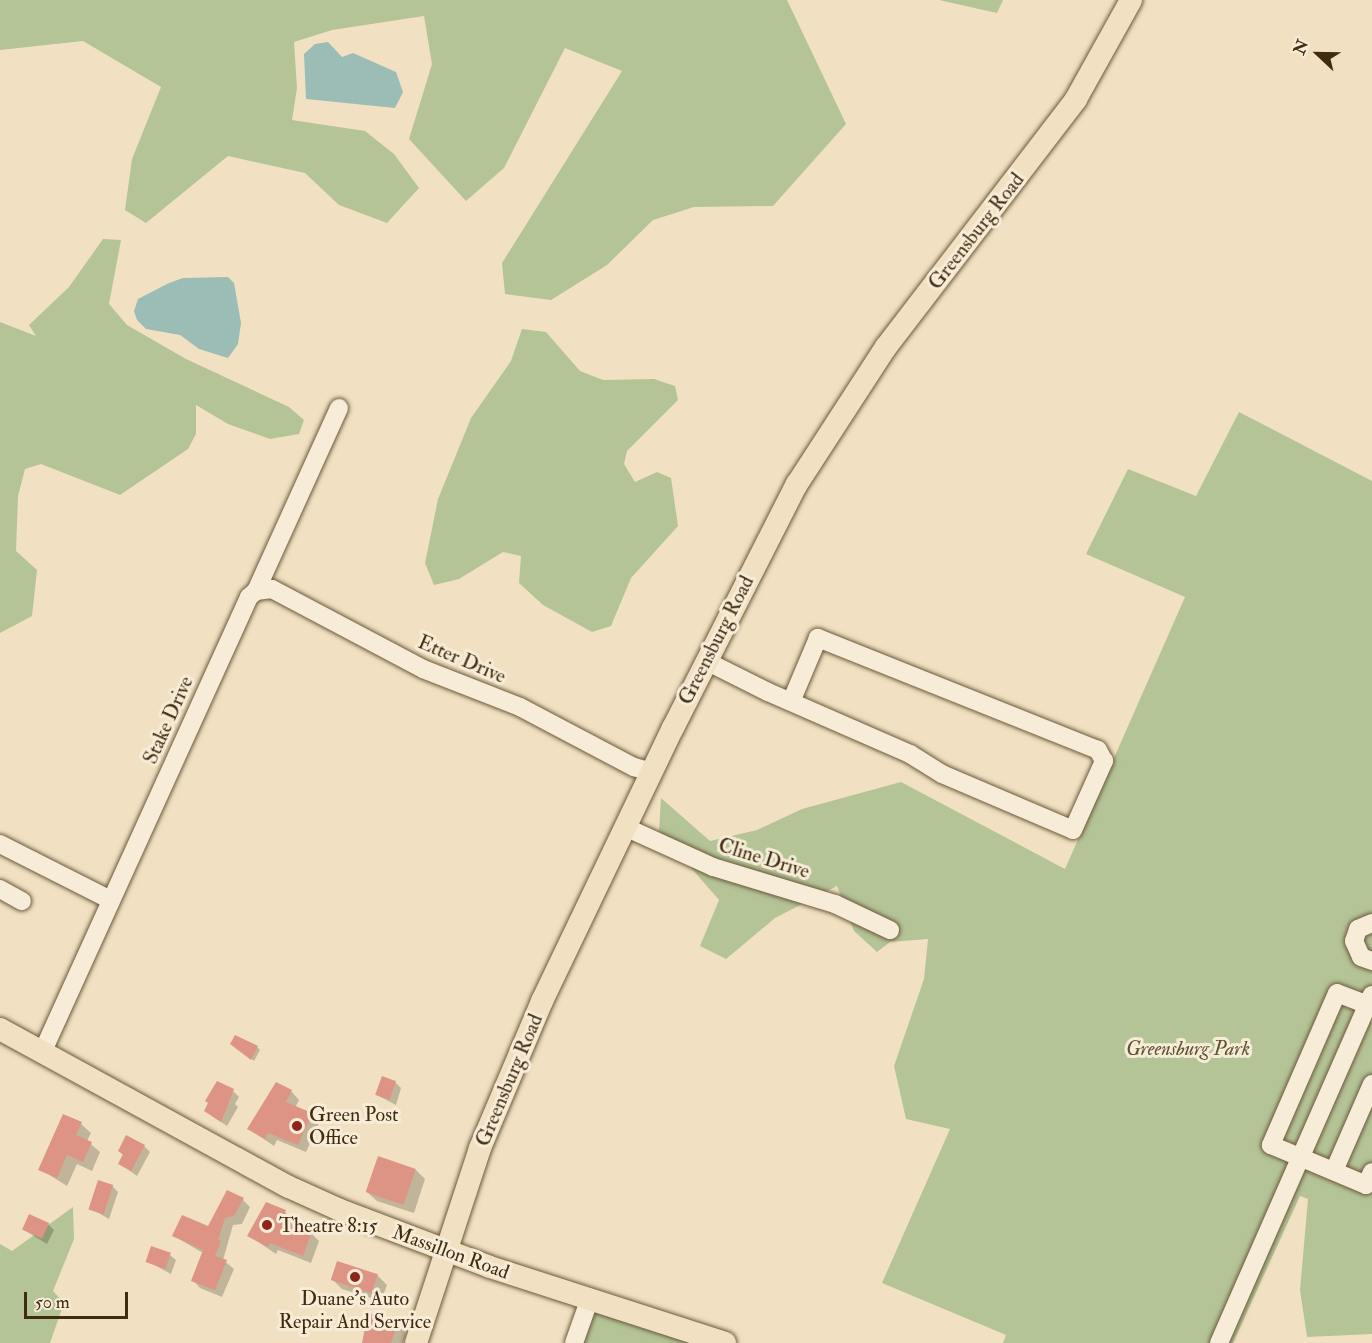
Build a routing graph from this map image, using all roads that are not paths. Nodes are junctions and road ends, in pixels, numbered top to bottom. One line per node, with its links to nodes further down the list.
1 (1131, 0): 4 (main road, Greensburg Road)
2 (339, 408): 3 (street, Stake Drive)
3 (256, 591): 6 (street, Etter Drive); 10 (street, Stake Drive)
4 (706, 661): 5 (street); 6 (main road, Greensburg Road)
5 (791, 702): 5 (street)
6 (652, 772): 7 (main road, Greensburg Road)
7 (625, 827): 13 (street, Cline Drive); 22 (main road, Greensburg Road)
8 (0, 844): 10 (street)
9 (0, 889): 11 (street)
10 (111, 900): 17 (street, Stake Drive)
11 (22, 901)
12 (1372, 923): 14 (street)
13 (890, 930)
14 (1372, 961)
15 (1370, 1000): 19 (street); 19 (street)
16 (0, 1029): 17 (main road, Massillon Road)
17 (42, 1053): 22 (main road, Massillon Road)
18 (1372, 1084): 20 (street)
19 (1300, 1158): 20 (street); 27 (street)
20 (1334, 1172): 21 (street)
21 (1372, 1172)
22 (445, 1249): 23 (main road, Massillon Road); 24 (main road, Greensburg Road)
23 (590, 1298): 25 (street); 26 (main road, Massillon Road)
24 (417, 1343)
25 (574, 1343)
26 (725, 1343)
27 (1219, 1343)

